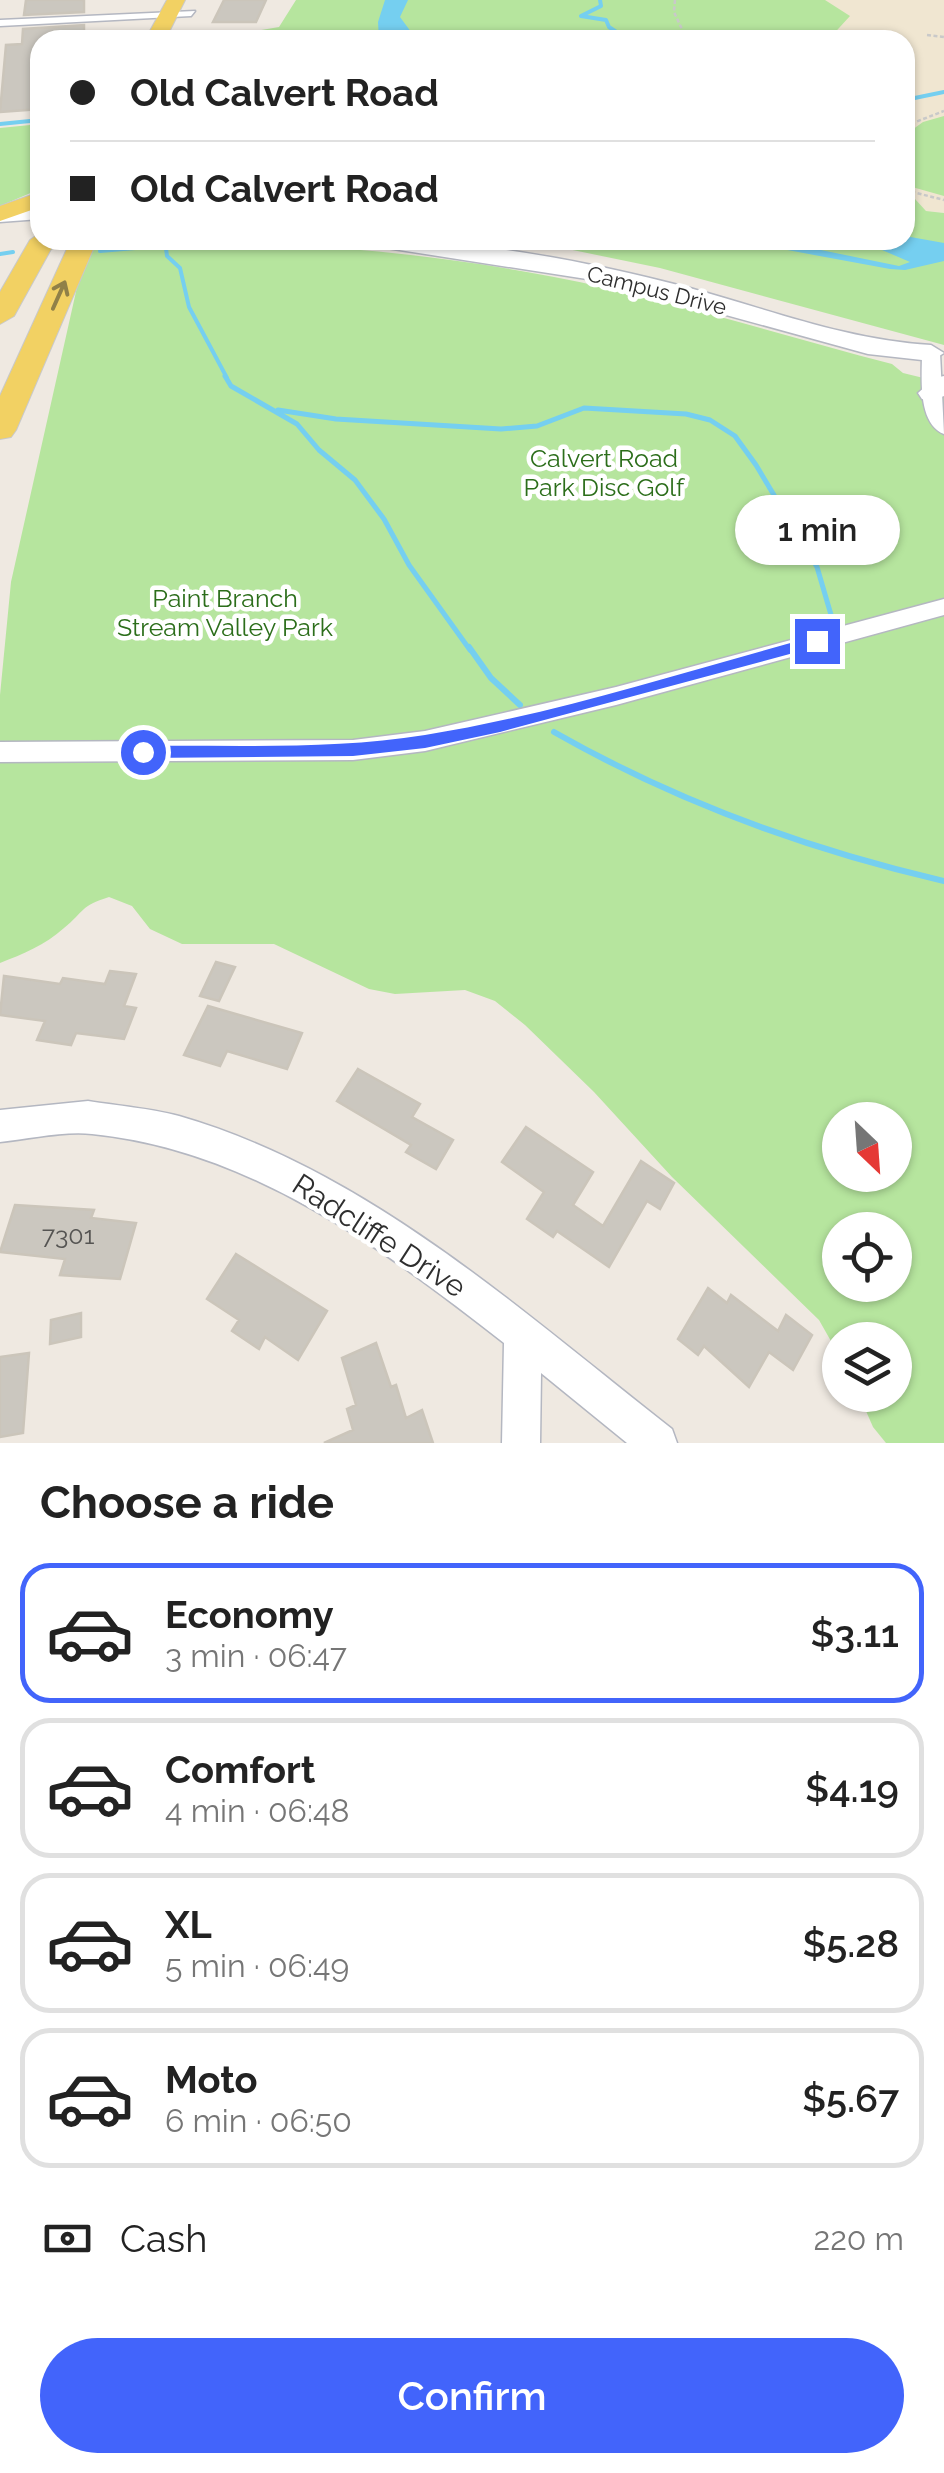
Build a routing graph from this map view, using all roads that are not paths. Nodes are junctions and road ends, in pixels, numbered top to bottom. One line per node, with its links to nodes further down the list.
1 (184, 11): 2 (street); 3 (main road)
2 (0, 23)
3 (165, 30)
4 (30, 203): 6 (main road)
5 (30, 214): 6 (main road)
6 (0, 215)
7 (30, 229): 8 (main road)
8 (0, 231)
9 (37, 250): 13 (main road)
10 (80, 250): 17 (main road, one-way to 10)
11 (450, 250): 14 (main road, Campus Drive)
12 (547, 250): 14 (main road, Campus Drive)
13 (0, 316)
14 (938, 354): 15 (street)
15 (937, 389): 16 (street)
16 (944, 428)
17 (0, 430)
18 (944, 607): 19 (street)
19 (0, 752)
20 (0, 1126): 21 (street, Radcliffe Drive)
21 (524, 1339): 22 (street); 23 (street, Radcliffe Drive)
22 (521, 1443)
23 (658, 1443)

